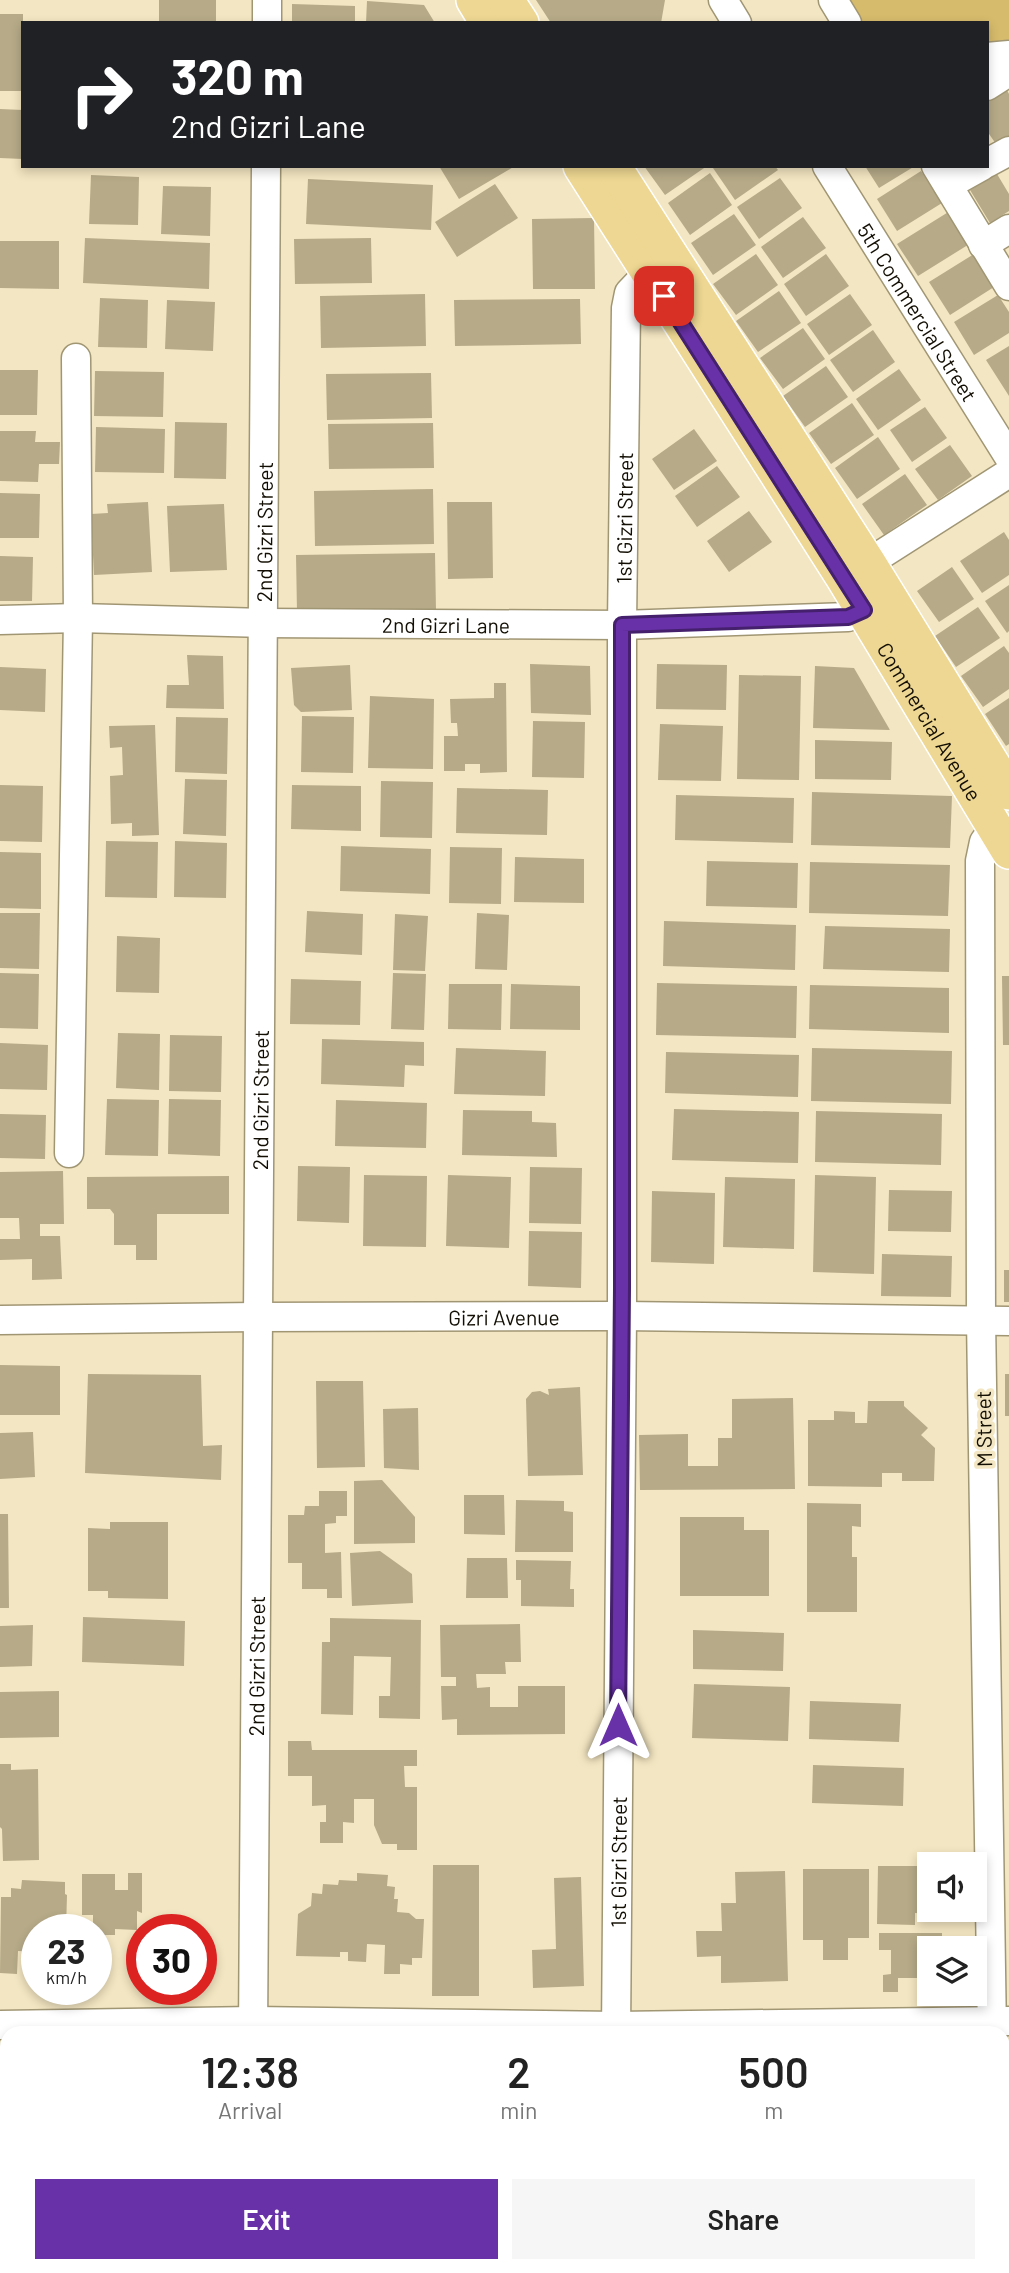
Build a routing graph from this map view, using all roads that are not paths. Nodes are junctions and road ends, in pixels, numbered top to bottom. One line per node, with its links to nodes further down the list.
1 (267, 0): 6 (street)
2 (474, 0): 7 (main road)
3 (506, 0): 8 (main road)
4 (723, 0): 9 (street)
5 (833, 0): 10 (street)
6 (267, 21)
7 (487, 21)
8 (520, 21)
9 (736, 21)
10 (846, 21)
11 (1009, 55): 12 (street)
12 (989, 57)
13 (1009, 72): 14 (street)
14 (989, 85)
15 (1009, 151): 16 (street)
16 (989, 162)
17 (266, 168): 34 (street, 2nd Gizri Street)
18 (582, 168): 25 (main road, Commercial Avenue)
19 (614, 168): 30 (main road, Commercial Avenue)
20 (828, 168): 28 (street, 5th Commercial Street)
21 (974, 168): 22 (street)
22 (942, 176): 24 (street)
23 (1009, 229): 24 (street)
24 (983, 245): 26 (street)
25 (649, 272): 30 (main road, Commercial Avenue); 35 (street, 1st Gizri Street)
26 (1009, 286)
27 (76, 358): 32 (street)
28 (1009, 457)
29 (1009, 473): 30 (street)
30 (855, 569): 31 (main road, Commercial Avenue)
31 (876, 604): 35 (street, 2nd Gizri Lane); 36 (main road, Commercial Avenue); 37 (main road, Commercial Avenue)
32 (78, 618): 33 (street, 2nd Gizri Lane); 34 (street, 2nd Gizri Lane); 38 (street)
33 (0, 620)
34 (262, 624): 35 (street, 2nd Gizri Lane); 40 (street, 2nd Gizri Street)
35 (622, 625): 39 (street, 1st Gizri Street)
36 (1009, 792)
37 (1002, 840): 41 (street, M Street)
38 (69, 1153)
39 (622, 1316): 40 (street, Gizri Avenue); 41 (street, Gizri Avenue); 48 (street, 1st Gizri Street)
40 (258, 1317): 42 (street, Gizri Avenue); 47 (street, 2nd Gizri Street)
41 (981, 1319): 43 (street, Gizri Avenue); 45 (street, M Street)
42 (0, 1320)
43 (1009, 1321)
44 (0, 2025): 46 (street)
45 (998, 2025): 49 (street)
46 (126, 2026)
47 (253, 2026)
48 (616, 2026)
49 (922, 2026)

